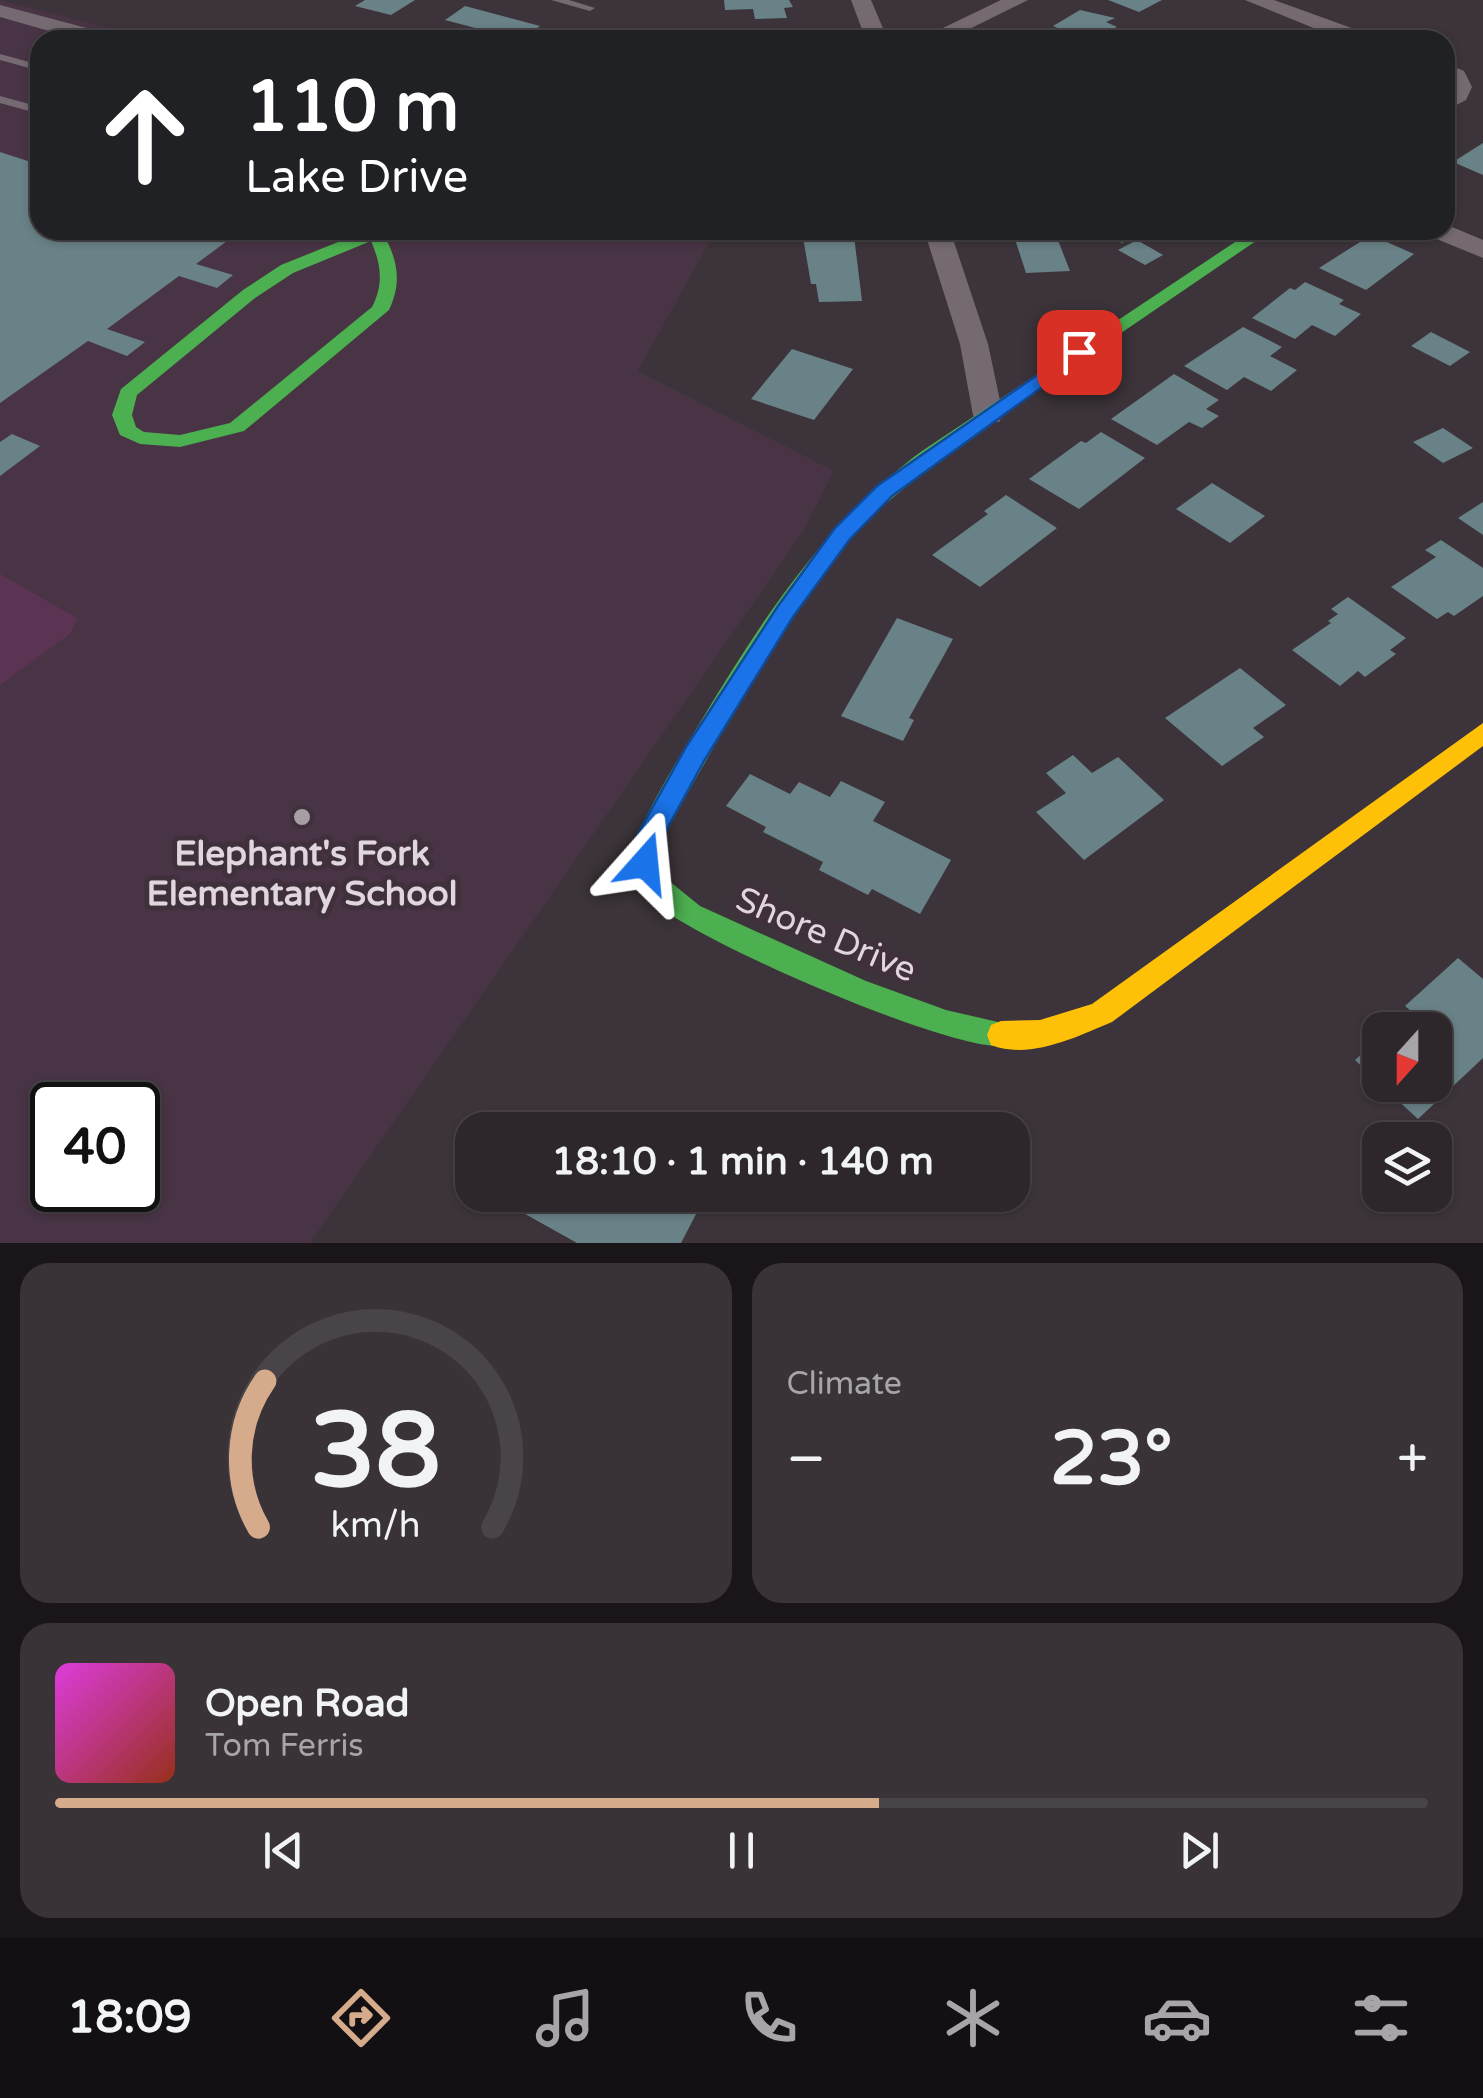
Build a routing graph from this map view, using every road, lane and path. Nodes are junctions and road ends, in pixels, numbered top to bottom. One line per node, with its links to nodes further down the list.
1 (556, 0): 5 (lane)
2 (861, 0): 8 (street)
3 (1018, 0): 9 (street)
4 (1254, 0): 10 (street)
5 (590, 8)
6 (0, 11): 7 (street)
7 (69, 30)
8 (872, 30)
9 (951, 30)
10 (1336, 30)
11 (0, 56): 12 (lane)
12 (30, 65)
13 (0, 98): 14 (lane)
14 (30, 108)
15 (1455, 238): 20 (street)
16 (356, 240): 17 (street)
17 (381, 240)
18 (939, 240): 21 (street)
19 (1249, 240): 21 (street, Shore Drive)
20 (1483, 250)
21 (988, 415): 22 (street, Shore Drive)
22 (1483, 733)

